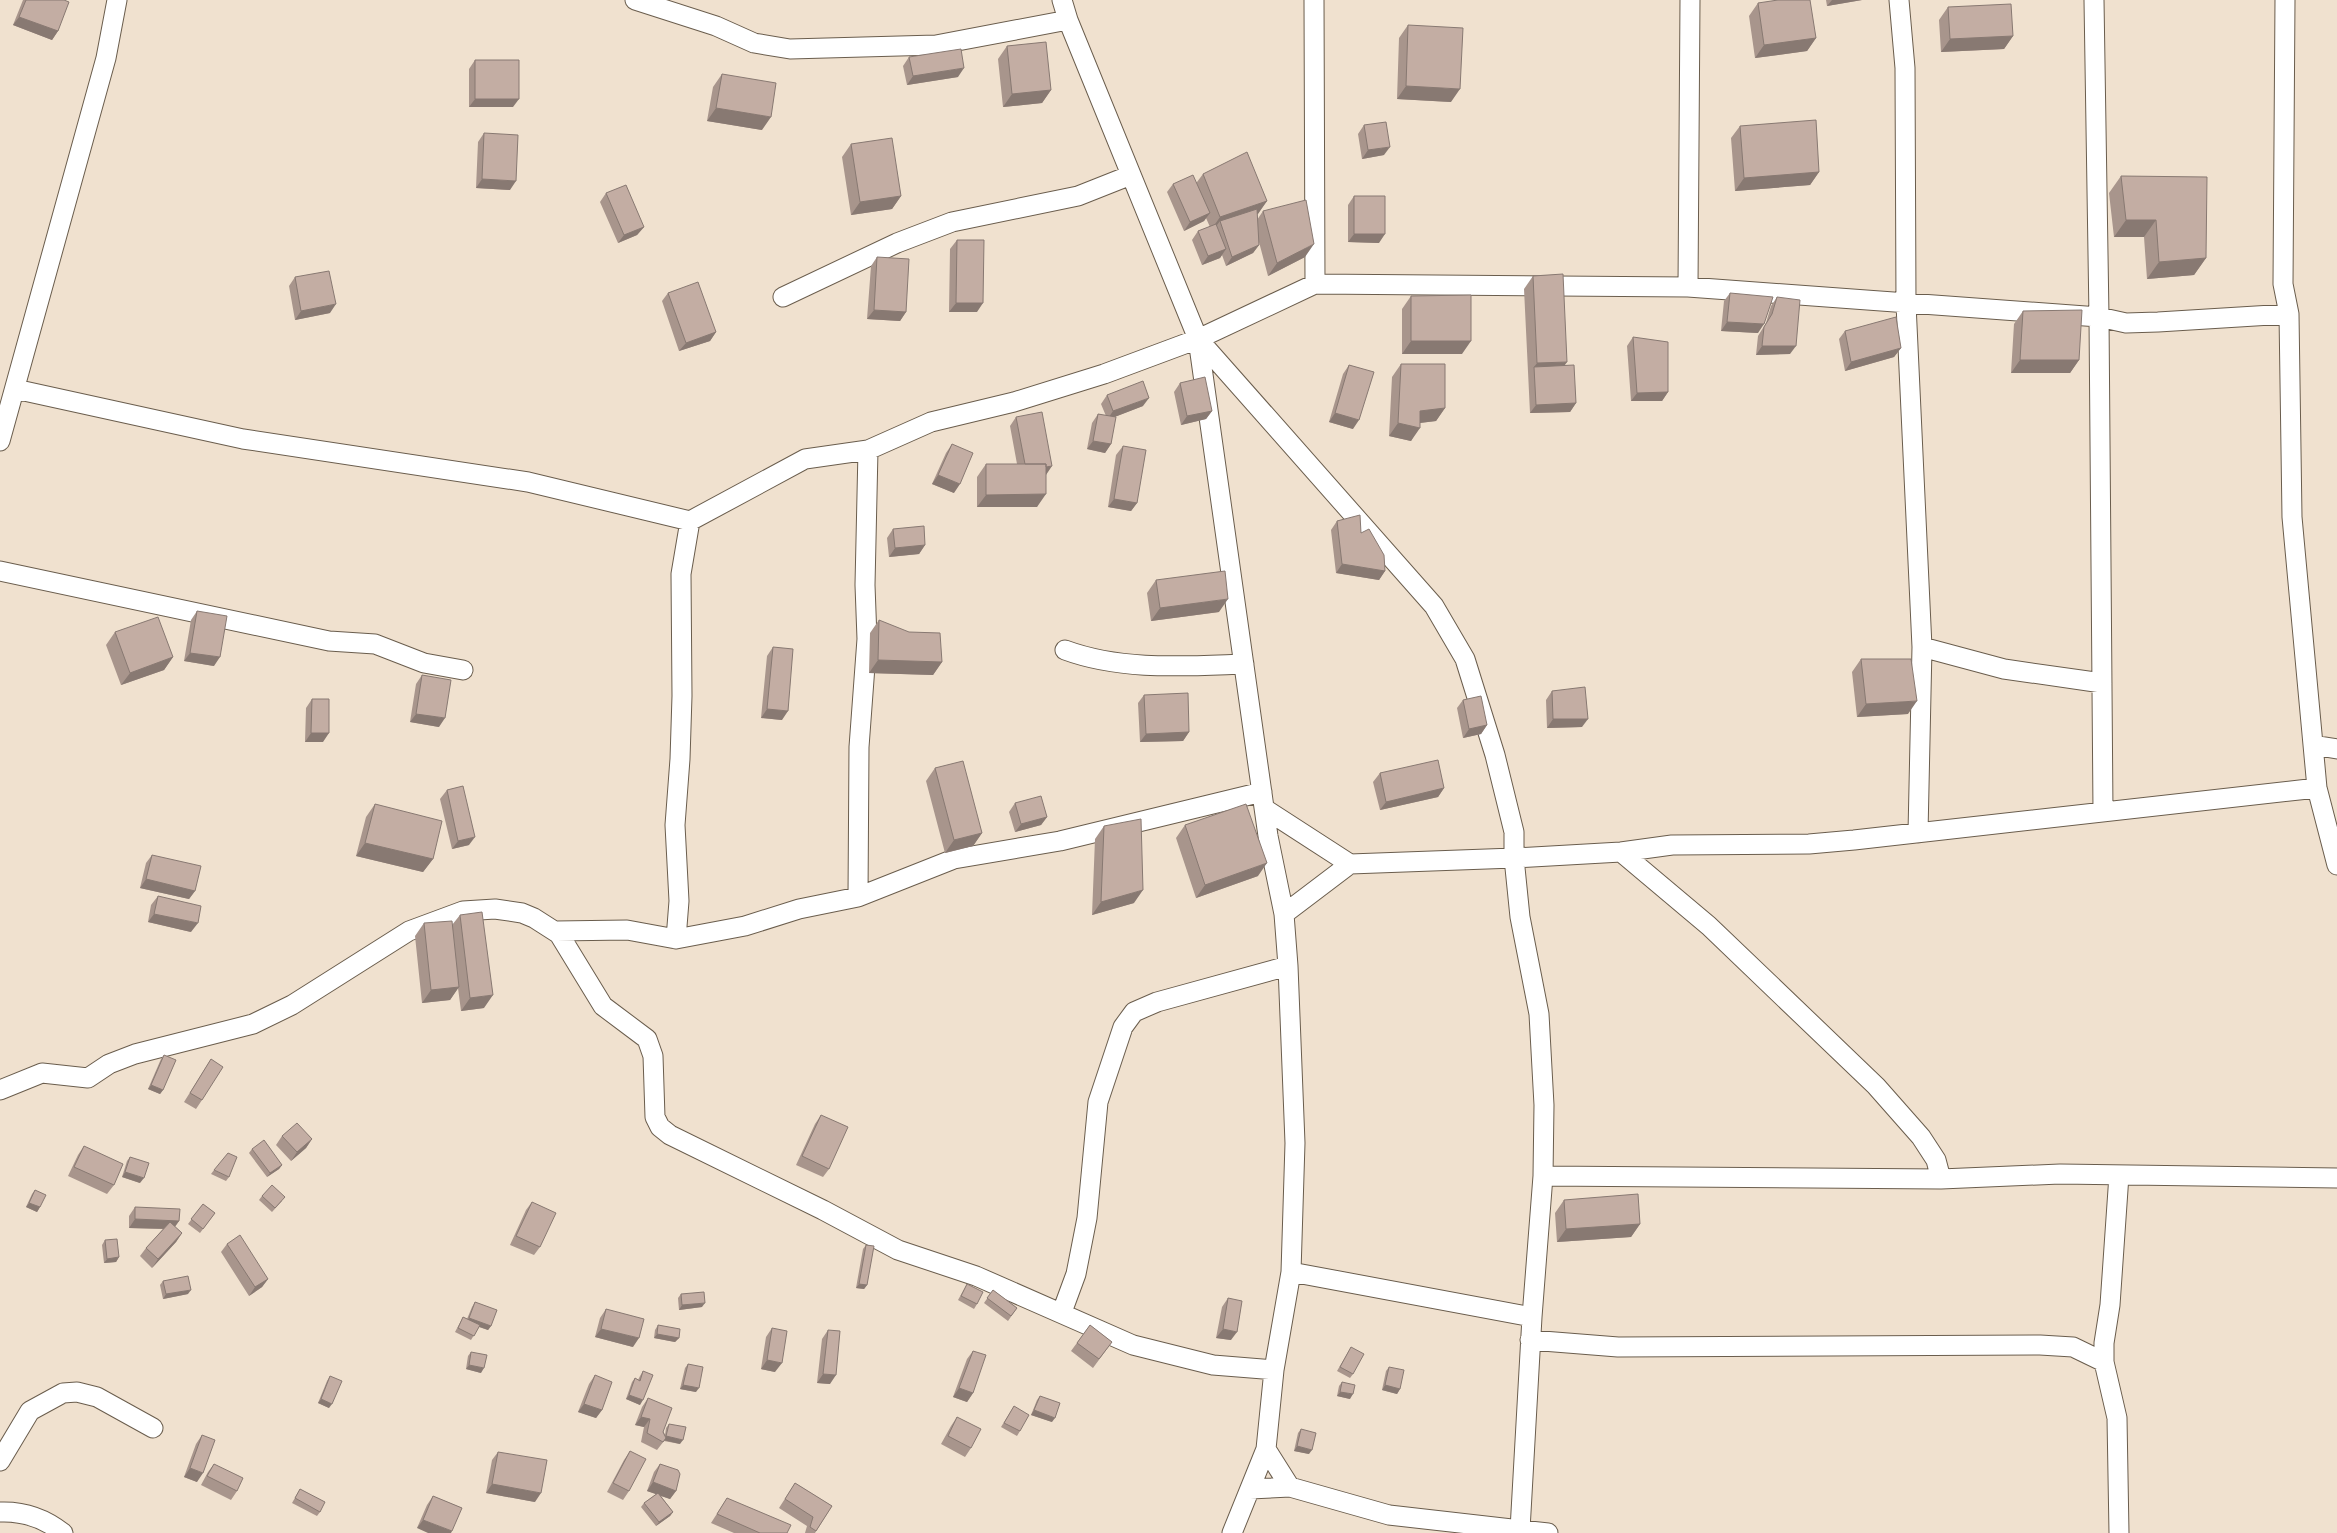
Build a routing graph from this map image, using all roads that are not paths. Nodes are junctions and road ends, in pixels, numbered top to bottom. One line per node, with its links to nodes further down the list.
1 (117, 0): 18 (street)
2 (635, 0): 9 (street)
3 (1062, 0): 9 (street)
4 (1314, 0): 11 (street)
5 (1690, 0): 12 (street)
6 (1899, 0): 14 (street)
7 (2094, 0): 16 (street)
8 (2285, 0): 15 (street)
9 (1068, 20): 10 (street)
10 (1131, 175): 13 (street); 17 (street)
11 (1315, 284): 12 (street); 17 (street)
12 (1688, 287): 14 (street)
13 (783, 297)
14 (1906, 304): 16 (street); 23 (street)
15 (2289, 314): 16 (street); 28 (street)
16 (2099, 317): 27 (street)
17 (1198, 339): 20 (street); 25 (street); 35 (street)
18 (15, 389): 19 (street); 21 (street)
19 (0, 441)
20 (868, 450): 21 (street); 38 (street)
21 (690, 521): 41 (street)
22 (0, 571): 26 (street)
23 (1922, 647): 27 (street); 33 (street)
24 (1065, 650): 25 (street)
25 (1244, 664): 31 (street)
26 (464, 670)
27 (2102, 682): 32 (street)
28 (2313, 745): 29 (street); 30 (street)
29 (2337, 749)
30 (2317, 788): 32 (street); 37 (street)
31 (1263, 800): 36 (street); 38 (street); 39 (street)
32 (2103, 812): 33 (street)
33 (1918, 833): 34 (street)
34 (1621, 852): 35 (street); 46 (street)
35 (1514, 858): 36 (street); 45 (street)
36 (1350, 864): 39 (street)
37 (2337, 865)
38 (858, 897): 41 (street)
39 (1284, 914): 42 (street)
40 (556, 931): 41 (street); 43 (street); 49 (street)
41 (676, 939)
42 (1288, 966): 48 (street); 49 (street)
43 (0, 1090)
44 (2119, 1175): 46 (street); 47 (street); 52 (street)
45 (1543, 1176): 46 (street); 50 (street)
46 (1942, 1178)
47 (2337, 1178)
48 (1292, 1272): 50 (street); 53 (street)
49 (1062, 1312): 53 (street)
50 (1532, 1317): 51 (street)
51 (1530, 1340): 52 (street); 60 (street)
52 (2104, 1362): 64 (street)
53 (1274, 1370): 55 (street)
54 (153, 1428): 56 (street)
55 (1266, 1449): 57 (street); 58 (street)
56 (0, 1461)
57 (1290, 1487): 58 (street); 60 (street)
58 (1250, 1489): 62 (street)
59 (0, 1512): 61 (street)
60 (1520, 1530): 63 (street)
61 (63, 1533)
62 (1232, 1533)
63 (1548, 1533)
64 (2120, 1533)

